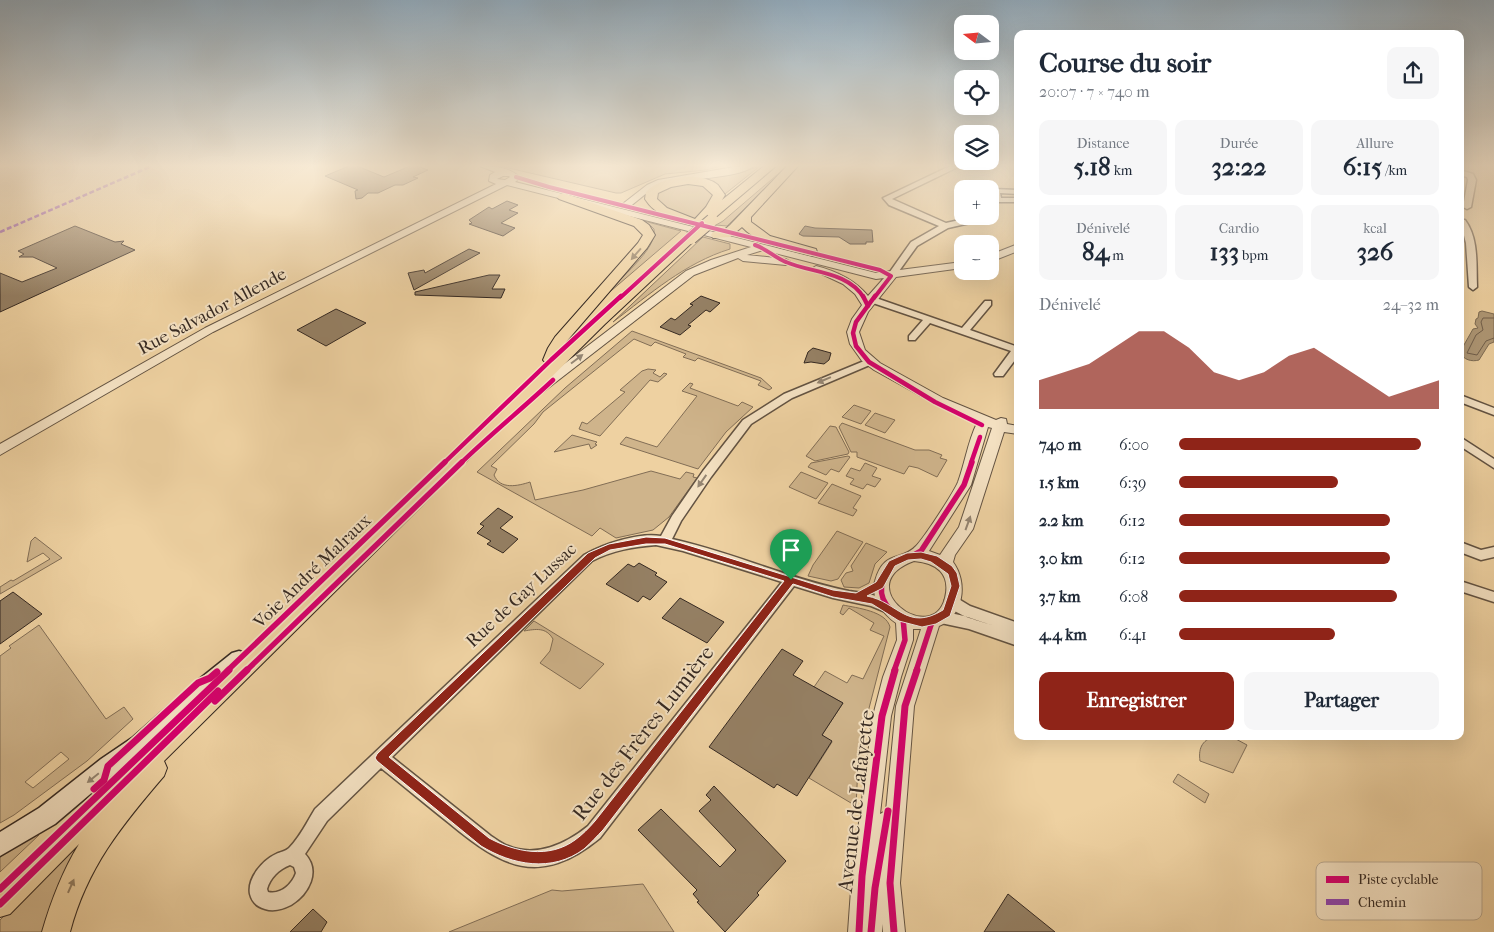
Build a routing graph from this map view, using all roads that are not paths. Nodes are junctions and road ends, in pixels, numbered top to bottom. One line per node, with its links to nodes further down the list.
1 (451, 209): 12 (street, Rue Salvador Allende)
2 (452, 209): 12 (street, Rue Salvador Allende)
3 (453, 209): 12 (street, Rue Salvador Allende)
4 (600, 209): 37 (main road, one-way to 37)
5 (661, 209): 15 (main road)
6 (711, 209): 15 (main road)
7 (718, 209): 15 (main road, Voie André Malraux)
8 (720, 209): 15 (main road, Voie André Malraux)
9 (751, 209): 13 (main road)
10 (907, 209): 17 (street)
11 (626, 210): 15 (street); 19 (street)
12 (445, 213): 46 (street, Rue Salvador Allende)
13 (745, 216): 18 (main road); 23 (main road)
14 (954, 224): 17 (street)
15 (699, 225): 18 (street); 37 (main road, Voie André Malraux); 42 (main road, Voie André Malraux)
16 (1464, 225): 29 (street)
17 (945, 226): 28 (street)
18 (730, 231): 19 (main road); 20 (street)
19 (717, 235): 20 (street)
20 (746, 239): 21 (street); 23 (street); 25 (street)
21 (765, 248): 25 (street); 26 (street); 28 (street)
22 (1014, 249): 24 (street)
23 (811, 252): 28 (street)
24 (999, 255)
25 (723, 259): 26 (street); 42 (street, one-way to 25)
26 (786, 262): 30 (street)
27 (954, 266): 28 (street)
28 (891, 276): 30 (street)
29 (1473, 287)
30 (870, 303): 32 (street); 38 (street)
31 (988, 303): 33 (street)
32 (929, 319): 33 (street); 34 (street)
33 (964, 331): 35 (street)
34 (912, 338)
35 (1014, 349)
36 (1014, 354): 39 (street)
37 (551, 360): 63 (main road, Voie André Malraux)
38 (869, 362): 43 (street); 48 (street, one-way to 48)
39 (999, 374)
40 (1464, 400): 41 (street)
41 (1494, 412)
42 (497, 420): 63 (main road, Voie André Malraux)
43 (993, 423): 44 (street); 51 (street); 52 (street, one-way to 43)
44 (1014, 427)
45 (1464, 445): 47 (street)
46 (0, 450)
47 (1494, 464)
48 (665, 541): 53 (street, Rue de Gay Lussac); 65 (street, Rue de Gay Lussac)
49 (1464, 549): 50 (street)
50 (1494, 552)
51 (914, 555): 52 (street); 54 (street)
52 (944, 565): 58 (street, Avenue de Lafayette)
53 (791, 580): 56 (street, Rue de Gay Lussac); 65 (street, Rue des Frères Lumière)
54 (882, 581): 56 (street); 59 (street, Avenue de Lafayette)
55 (1464, 588): 57 (street)
56 (857, 597): 59 (street, Rue de Gay Lussac)
57 (1494, 597)
58 (952, 600): 60 (street, Avenue de Lafayette); 61 (street)
59 (895, 613): 60 (street); 71 (street, Avenue de Lafayette)
60 (937, 620): 62 (street); 64 (street, Avenue de Lafayette)
61 (1014, 628)
62 (1014, 639)
63 (244, 661): 66 (main road, one-way to 66); 68 (main road, Voie André Malraux); 69 (main road, Voie André Malraux); 70 (main road, one-way to 63)
64 (902, 737): 71 (street, Avenue de Lafayette); 72 (street, Avenue de Lafayette)
65 (381, 758): 67 (street, Rue de Gay Lussac)
66 (0, 845)
67 (293, 858)
68 (0, 889)
69 (0, 904)
70 (56, 932)
71 (862, 932)
72 (894, 932)

